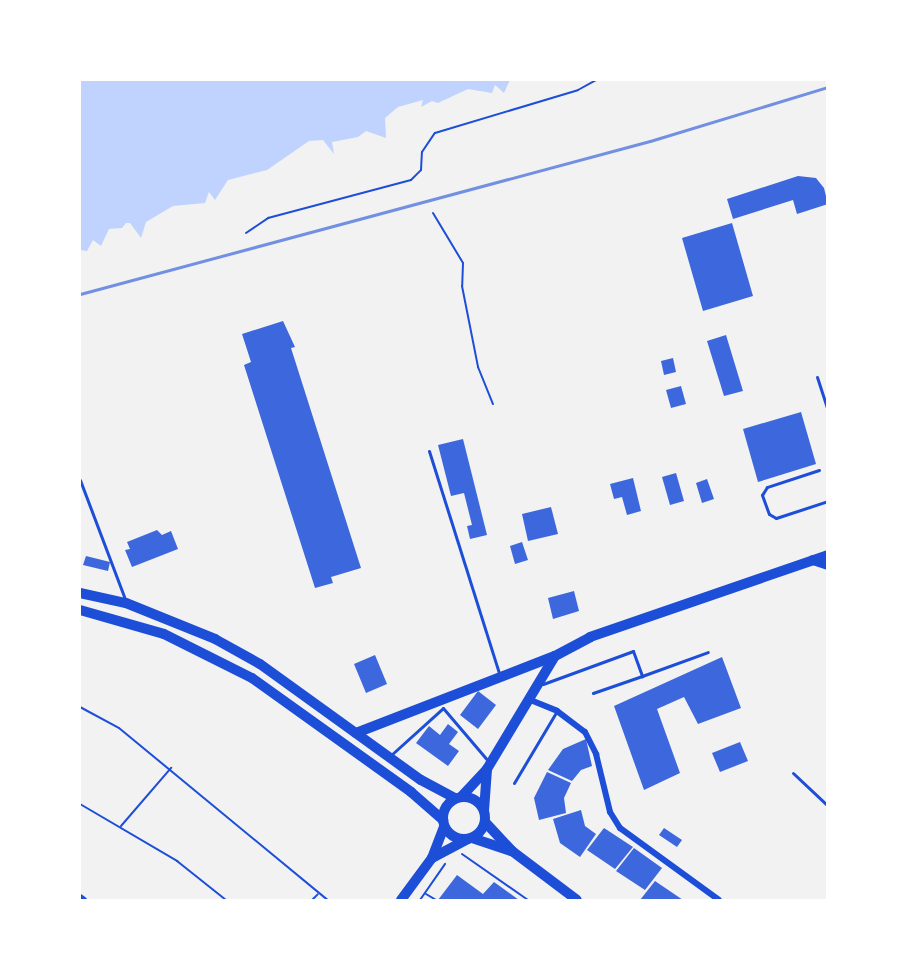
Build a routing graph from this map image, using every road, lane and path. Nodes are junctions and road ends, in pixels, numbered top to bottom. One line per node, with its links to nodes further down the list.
1 (596, 80): 3 (path)
2 (433, 213): 5 (path)
3 (246, 232)
4 (817, 377): 6 (lane)
5 (493, 404)
6 (828, 410)
7 (429, 451): 20 (lane)
8 (819, 471): 10 (lane)
9 (80, 480): 15 (lane)
10 (828, 501)
11 (828, 555): 12 (main road)
12 (813, 560): 13 (main road); 18 (main road)
13 (828, 565)
14 (80, 593): 15 (main road)
15 (126, 603): 27 (main road)
16 (80, 610): 37 (main road)
17 (708, 652): 19 (lane)
18 (555, 656): 20 (main road); 21 (main road)
19 (642, 676): 21 (lane); 22 (lane)
20 (501, 678): 24 (main road)
21 (536, 686): 23 (main road)
22 (593, 693)
23 (528, 699): 26 (street); 29 (main road)
24 (443, 704): 27 (main road); 28 (lane); 29 (lane)
25 (80, 708): 30 (path)
26 (557, 711): 32 (lane); 56 (street)
27 (356, 734): 28 (main road)
28 (388, 757): 33 (main road)
29 (489, 766): 33 (main road); 36 (main road)
30 (171, 768): 38 (path); 44 (path)
31 (793, 773): 35 (lane)
32 (514, 783)
33 (459, 797): 36 (main road); 37 (main road)
34 (80, 804): 38 (path)
35 (828, 806)
36 (485, 816): 39 (main road); 40 (main road)
37 (444, 823): 39 (main road); 42 (main road)
38 (121, 826): 48 (path)
39 (470, 838): 40 (main road); 42 (main road)
40 (512, 852): 55 (main road)
41 (456, 854): 54 (path)
42 (432, 858): 51 (main road)
43 (451, 859): 45 (path)
44 (319, 893): 49 (path); 50 (path)
45 (425, 893): 52 (path); 53 (path)
46 (80, 897): 47 (street)
47 (84, 900)
48 (226, 900)
49 (312, 900)
50 (328, 900)
51 (401, 900)
52 (420, 900)
53 (436, 900)
54 (528, 900)
55 (577, 900)
56 (719, 900)

